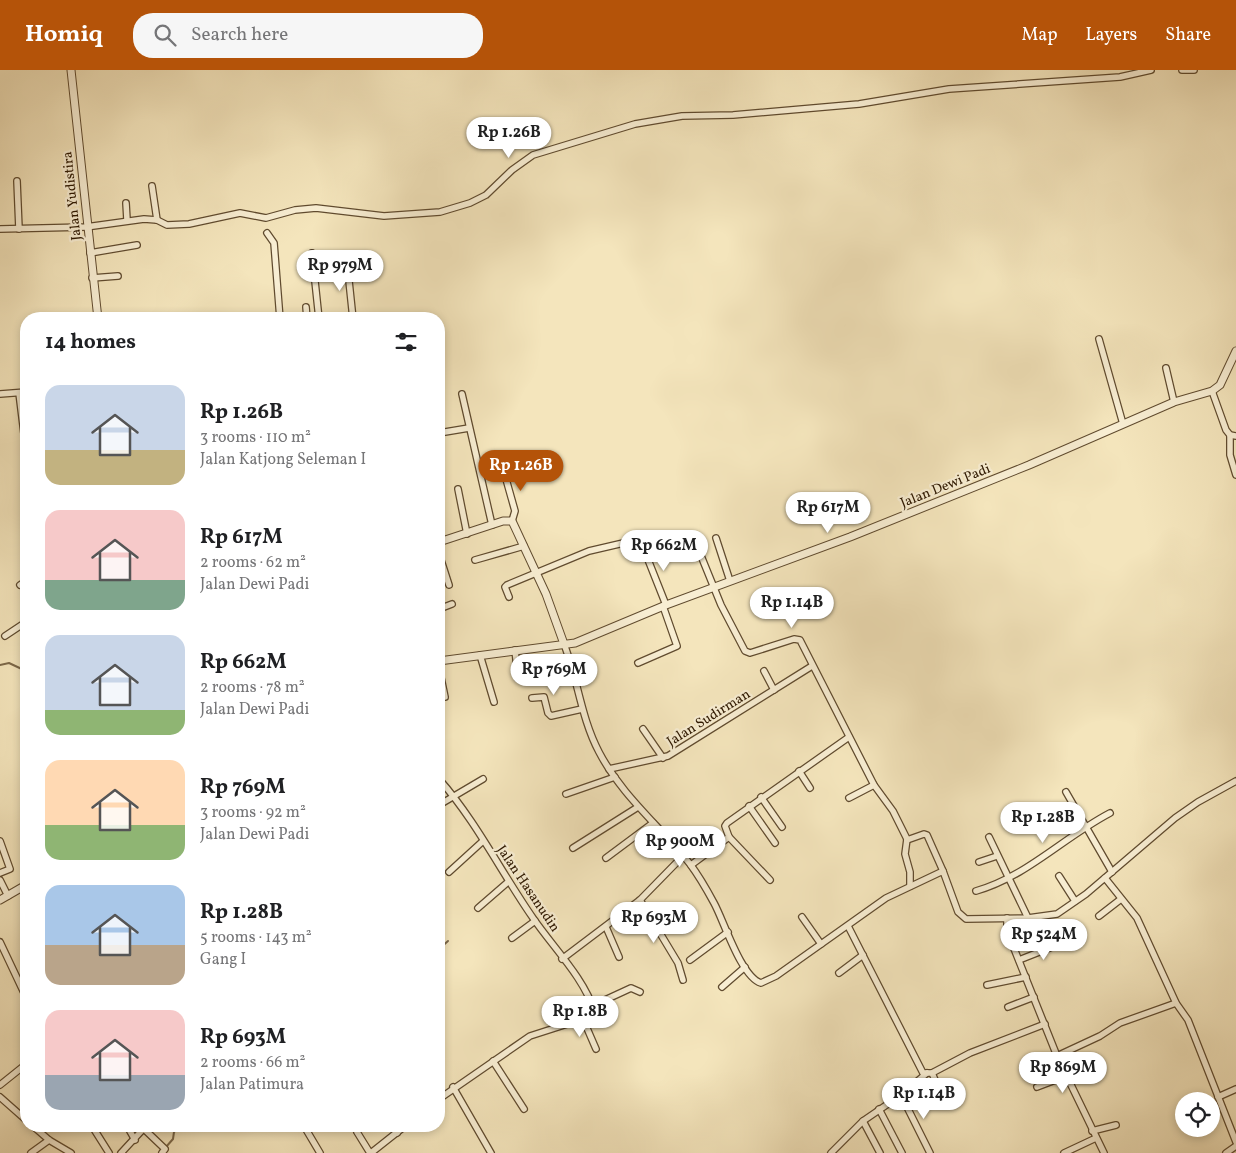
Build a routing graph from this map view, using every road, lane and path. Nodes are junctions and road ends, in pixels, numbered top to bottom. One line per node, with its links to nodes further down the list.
1 (71, 70): 10 (street, Jalan Yudistira)
2 (1151, 70): 9 (street)
3 (1182, 70): 4 (street)
4 (1194, 70)
5 (17, 181): 12 (street)
6 (152, 186): 9 (street)
7 (126, 203): 8 (street)
8 (128, 220): 9 (street); 10 (street)
9 (157, 220)
10 (86, 227): 12 (street); 15 (street, Jalan Yudistira)
11 (0, 229): 12 (street)
12 (19, 229)
13 (267, 233): 22 (street)
14 (137, 245): 15 (street)
15 (90, 253): 19 (street, Jalan Yudistira)
16 (312, 253): 24 (street)
17 (347, 262): 25 (street)
18 (118, 276): 19 (street)
19 (92, 278): 21 (street, Jalan Yudistira)
20 (306, 306): 23 (street)
21 (97, 312)
22 (279, 312)
23 (306, 312)
24 (318, 312)
25 (352, 312)
26 (1099, 339): 35 (street)
27 (1236, 352): 29 (street)
28 (1166, 368): 34 (street)
29 (1212, 391): 34 (street, Jalan Dewi Padi); 38 (street)
30 (19, 393): 31 (street); 33 (street)
31 (0, 394)
32 (462, 394): 36 (street)
33 (20, 401)
34 (1174, 402): 35 (street, Jalan Dewi Padi)
35 (1123, 424): 52 (street, Jalan Dewi Padi)
36 (469, 428): 37 (street); 43 (street)
37 (445, 432)
38 (1233, 436): 39 (street)
39 (1236, 475)
40 (506, 479): 42 (street)
41 (458, 489): 44 (street)
42 (512, 521): 43 (street); 48 (street)
43 (492, 525): 44 (street)
44 (467, 534): 46 (street)
45 (716, 538): 52 (street)
46 (445, 540)
47 (695, 541): 54 (street)
48 (524, 546): 49 (street); 51 (street)
49 (475, 560)
50 (445, 573): 53 (street)
51 (536, 573): 55 (street); 57 (street); 61 (street)
52 (730, 581): 54 (street, Jalan Dewi Padi)
53 (449, 585)
54 (714, 587): 57 (street, Jalan Dewi Padi); 66 (street)
55 (509, 597)
56 (452, 604): 58 (street)
57 (665, 605): 61 (street, Jalan Dewi Padi); 65 (street)
58 (445, 607)
59 (20, 626): 60 (street)
60 (5, 636)
61 (564, 644): 62 (street, Jalan Dewi Padi); 72 (street)
62 (515, 650): 63 (street, Jalan Dewi Padi); 68 (street)
63 (480, 655): 64 (street, Jalan Dewi Padi); 71 (street)
64 (445, 660)
65 (638, 663)
66 (812, 666): 69 (street, Jalan Sudirman); 74 (street)
67 (764, 671): 69 (street)
68 (518, 678)
69 (774, 690): 75 (street, Jalan Sudirman)
70 (532, 698): 72 (street)
71 (494, 702)
72 (582, 709): 76 (street)
73 (643, 729): 75 (street)
74 (849, 738): 77 (street); 81 (street)
75 (663, 758): 76 (street, Jalan Sudirman)
76 (609, 769): 78 (street)
77 (799, 771): 83 (street); 87 (street)
78 (615, 777): 85 (street); 91 (street)
79 (483, 779): 86 (street)
80 (1236, 781): 110 (street)
81 (874, 785): 88 (street); 98 (street)
82 (445, 786): 86 (street, Jalan Hasanudin)
83 (810, 788)
84 (1066, 792): 94 (street)
85 (566, 794)
86 (454, 796): 89 (street); 100 (street, Jalan Hasanudin)
87 (761, 797): 90 (street); 95 (street)
88 (849, 798)
89 (445, 801)
90 (749, 806): 96 (street); 101 (street)
91 (638, 807): 93 (street); 102 (street)
92 (1110, 814): 94 (street)
93 (653, 823): 103 (street); 105 (street)
94 (1086, 826): 110 (street); 113 (street)
95 (782, 827)
96 (729, 836): 107 (street); 116 (street)
97 (989, 837): 104 (street)
98 (907, 840): 108 (street); 118 (street)
99 (0, 841): 111 (street)
100 (482, 841): 109 (street); 117 (street, Jalan Hasanudin)
101 (775, 843)
102 (573, 848)
103 (683, 856): 107 (street); 124 (street)
104 (997, 856): 106 (street); 113 (street)
105 (606, 858)
106 (979, 862)
107 (691, 865): 134 (street)
108 (942, 871): 118 (street); 129 (street)
109 (449, 872)
110 (1112, 872): 114 (street)
111 (0, 873)
112 (1059, 876): 125 (street)
113 (1010, 878): 120 (street); 130 (street)
114 (1105, 878): 122 (street); 125 (street)
115 (0, 880): 121 (street)
116 (770, 880)
117 (508, 882): 126 (street); 131 (street, Jalan Hasanudin)
118 (910, 886): 132 (street)
119 (20, 889): 121 (street)
120 (976, 891)
121 (8, 896): 123 (street)
122 (1121, 899): 127 (street); 153 (street)
123 (0, 900)
124 (640, 900): 133 (street); 147 (street)
125 (1075, 902): 130 (street)
126 (478, 908)
127 (1098, 916)
128 (802, 917): 138 (street)
129 (1007, 918): 130 (street); 143 (street)
130 (1028, 918)
131 (535, 921): 135 (street); 141 (street, Jalan Hasanudin)
132 (848, 926): 138 (street); 139 (street)
133 (606, 927): 140 (street); 141 (street)
134 (728, 932): 142 (street); 144 (street)
135 (512, 938)
136 (0, 942): 148 (street)
137 (1062, 943): 143 (street)
138 (821, 944): 144 (street)
139 (863, 956): 145 (street); 162 (street)
140 (619, 957)
141 (562, 959): 155 (street, Jalan Hasanudin)
142 (690, 960)
143 (1019, 960): 146 (street)
144 (745, 968): 150 (street)
145 (839, 973)
146 (1026, 978): 149 (street); 152 (street)
147 (683, 980)
148 (20, 984)
149 (987, 985)
150 (722, 987)
151 (640, 992): 155 (street)
152 (1034, 997): 154 (street); 157 (street)
153 (1176, 1003): 159 (street); 168 (street)
154 (1008, 1007)
155 (593, 1009): 156 (street)
156 (583, 1020): 158 (street); 160 (street)
157 (1045, 1024): 159 (street); 162 (street)
158 (596, 1049)
159 (1057, 1056): 163 (street)
160 (493, 1061): 165 (street); 175 (street)
161 (20, 1069): 164 (street)
162 (929, 1073): 170 (street); 171 (street)
163 (1066, 1076): 166 (street); 180 (street)
164 (0, 1085)
165 (453, 1087): 169 (street); 201 (street)
166 (1037, 1087)
167 (1236, 1089): 173 (street)
168 (1216, 1092)
169 (445, 1094)
170 (901, 1095): 176 (street); 205 (street)
171 (942, 1096)
172 (0, 1097): 177 (street)
173 (1220, 1097)
174 (1220, 1103): 192 (street)
175 (524, 1109)
176 (878, 1109): 178 (street); 204 (street)
177 (20, 1115)
178 (863, 1121): 202 (street); 203 (street)
179 (1116, 1125): 180 (street)
180 (1092, 1131): 189 (street)
181 (40, 1132): 190 (street)
182 (96, 1132): 196 (street)
183 (130, 1132): 191 (street)
184 (142, 1132): 191 (street)
185 (149, 1132): 198 (street)
186 (308, 1132): 199 (street)
187 (358, 1132): 200 (street)
188 (397, 1133): 200 (street)
189 (1096, 1138): 206 (street); 207 (street)
190 (49, 1140): 194 (street); 195 (street)
191 (135, 1140): 197 (street)
192 (1236, 1142)
193 (1236, 1146): 208 (street)
194 (31, 1153)
195 (71, 1153)
196 (108, 1153)
197 (121, 1153)
198 (162, 1153)
199 (320, 1153)
200 (371, 1153)
201 (491, 1153)
202 (831, 1153)
203 (880, 1153)
204 (902, 1153)
205 (930, 1153)
206 (1064, 1153)
207 (1104, 1153)
208 (1226, 1153)

